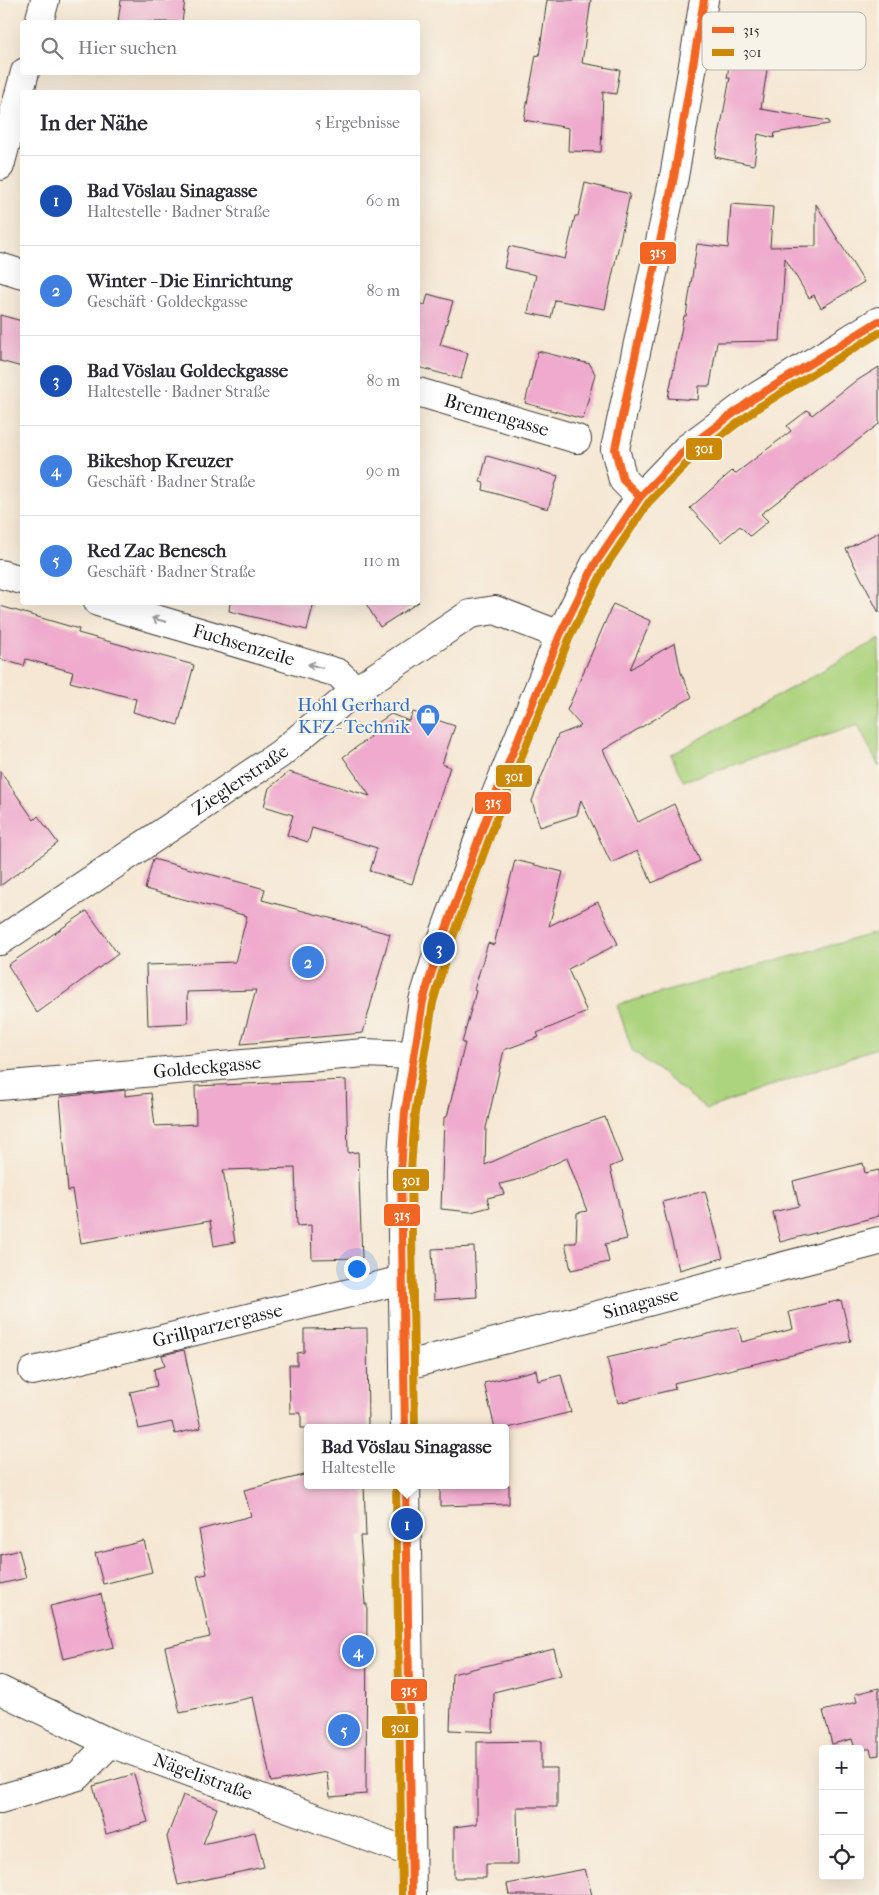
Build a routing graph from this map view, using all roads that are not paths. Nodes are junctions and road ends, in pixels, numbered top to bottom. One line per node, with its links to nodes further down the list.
1 (45, 0): 3 (street)
2 (704, 0): 13 (street)
3 (40, 20)
4 (24, 75): 5 (street)
5 (20, 90)
6 (20, 91): 7 (street)
7 (0, 166)
8 (0, 267): 9 (street)
9 (20, 273)
10 (879, 321): 13 (street)
11 (420, 393): 12 (street, Bremengasse)
12 (576, 439)
13 (640, 497): 17 (street)
14 (0, 574): 15 (street)
15 (20, 579)
16 (108, 605): 18 (street, Fuchsenzeile, one-way to 16)
17 (560, 635): 18 (street, Zieglerstraße); 20 (street)
18 (356, 690): 19 (street, Zieglerstraße)
19 (0, 941)
20 (413, 1055): 21 (street, Goldeckgasse); 23 (street)
21 (0, 1086)
22 (879, 1242): 24 (street, Sinagasse)
23 (402, 1280): 24 (street); 25 (street, Grillparzergasse)
24 (404, 1366): 26 (street)
25 (33, 1371)
26 (405, 1424)
27 (406, 1489): 31 (street)
28 (0, 1690): 29 (street, Nägelistraße)
29 (110, 1743): 30 (street); 31 (street, Nägelistraße)
30 (0, 1799)
31 (412, 1853): 32 (street)
32 (412, 1895)

